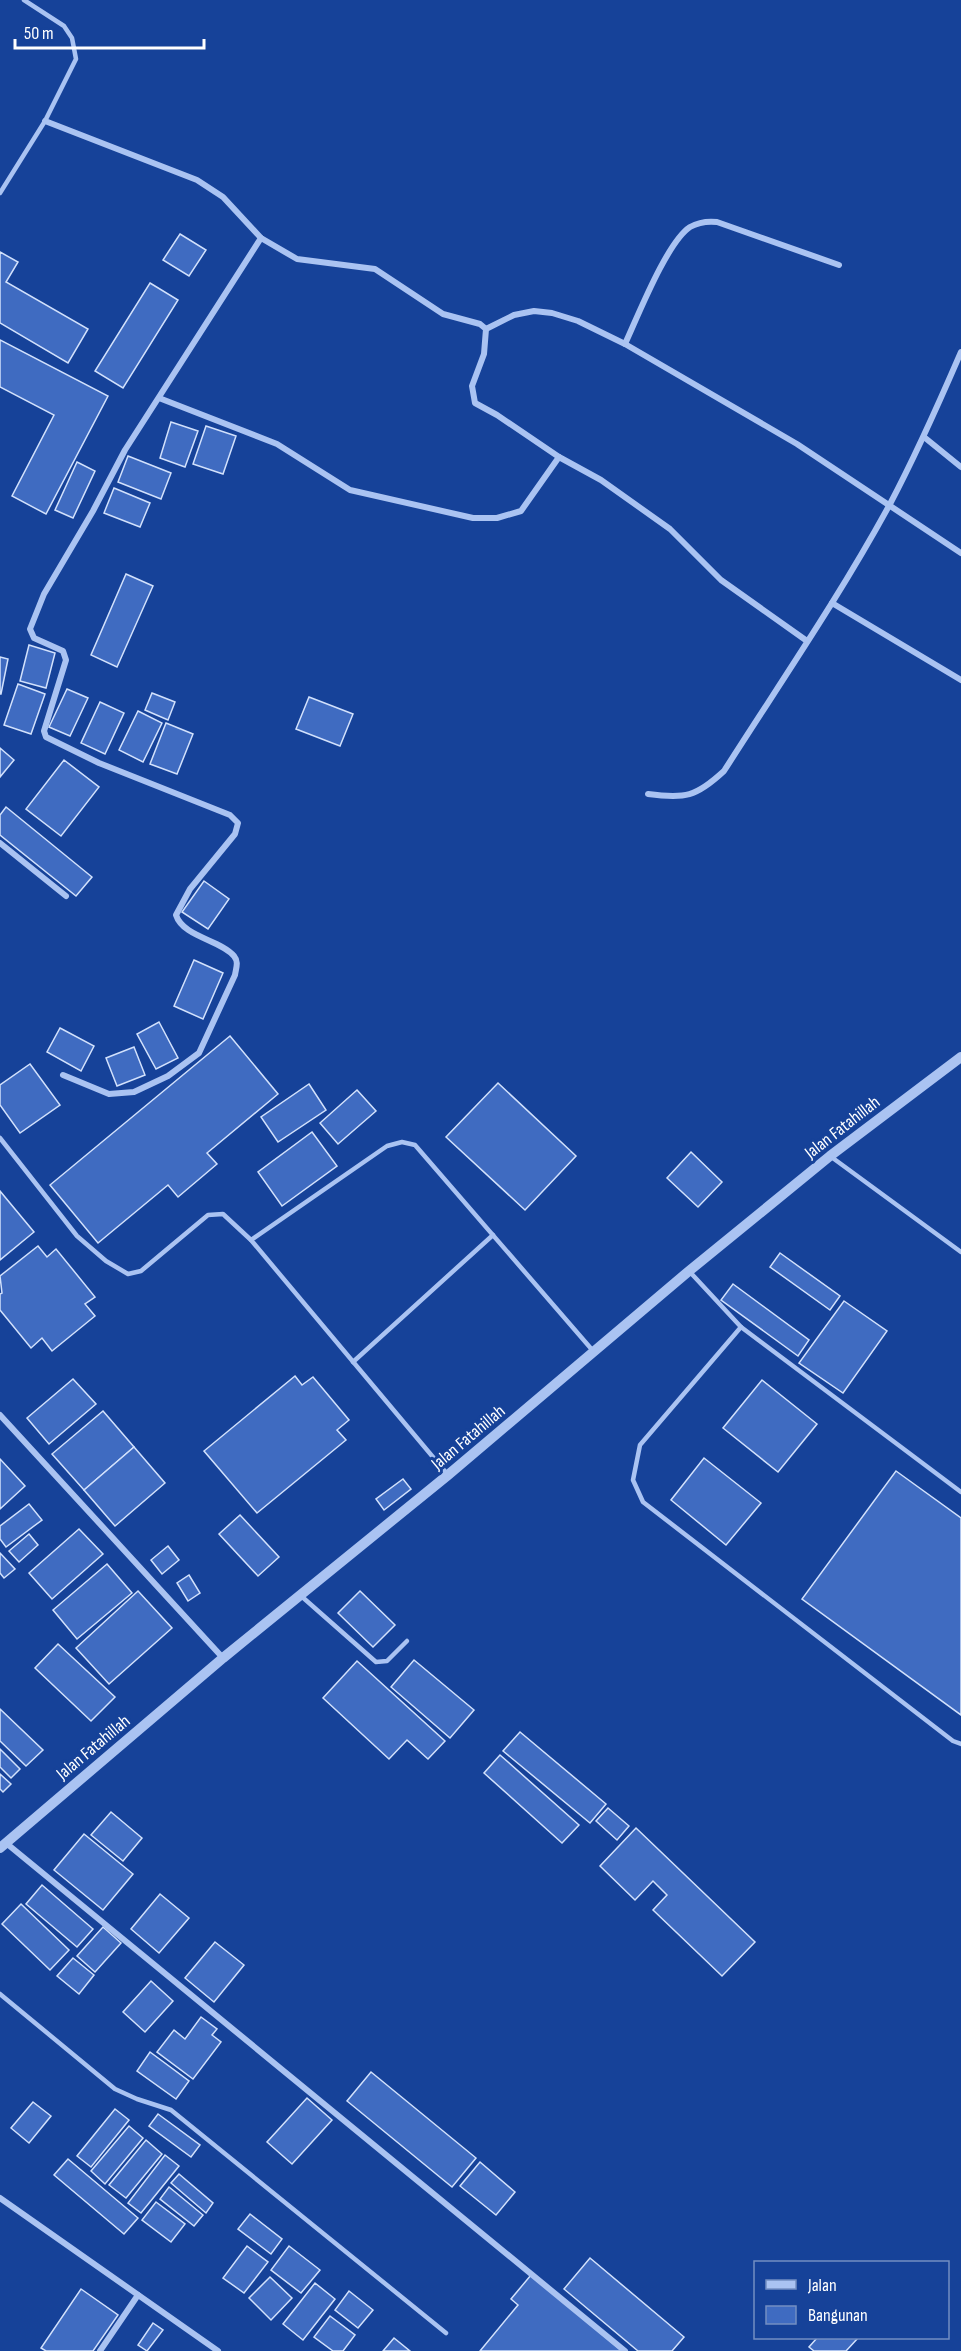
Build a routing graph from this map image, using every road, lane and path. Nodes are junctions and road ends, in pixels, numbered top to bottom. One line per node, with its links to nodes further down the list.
1 (24, 0): 2 (lane)
2 (45, 121): 3 (lane); 4 (street)
3 (0, 193)
4 (261, 238): 6 (street); 9 (street)
5 (839, 265): 7 (street)
6 (486, 329): 7 (street); 11 (street)
7 (625, 344): 13 (street)
8 (961, 352): 10 (street)
9 (159, 398): 11 (street); 22 (street)
10 (924, 437): 12 (street); 13 (street)
11 (559, 457): 16 (street)
12 (961, 467)
13 (889, 506): 14 (street); 15 (street)
14 (961, 553)
15 (832, 603): 16 (street); 17 (street)
16 (807, 641): 18 (street)
17 (961, 680)
18 (648, 794)
19 (0, 843): 20 (street)
20 (66, 896)
21 (961, 1057): 24 (street, Jalan Fatahillah)
22 (63, 1075)
23 (0, 1138): 26 (lane)
24 (830, 1156): 27 (lane); 28 (street, Jalan Fatahillah)
25 (493, 1234): 26 (lane); 30 (lane); 31 (lane)
26 (251, 1240): 31 (lane)
27 (961, 1252)
28 (689, 1271): 29 (lane); 30 (street, Jalan Fatahillah)
29 (741, 1327): 34 (lane); 38 (lane)
30 (594, 1352): 33 (street, Jalan Fatahillah)
31 (353, 1362): 33 (lane)
32 (0, 1415): 37 (street)
33 (448, 1475): 35 (street, Jalan Fatahillah)
34 (961, 1492)
35 (300, 1596): 36 (lane); 37 (street, Jalan Fatahillah)
36 (407, 1641)
37 (223, 1658): 39 (street, Jalan Fatahillah)
38 (961, 1744)
39 (3, 1845): 46 (street)
40 (0, 1994): 43 (lane)
41 (0, 2199): 42 (street)
42 (138, 2295): 44 (street); 45 (street)
43 (446, 2332)
44 (100, 2351)
45 (218, 2351)
46 (625, 2351)

